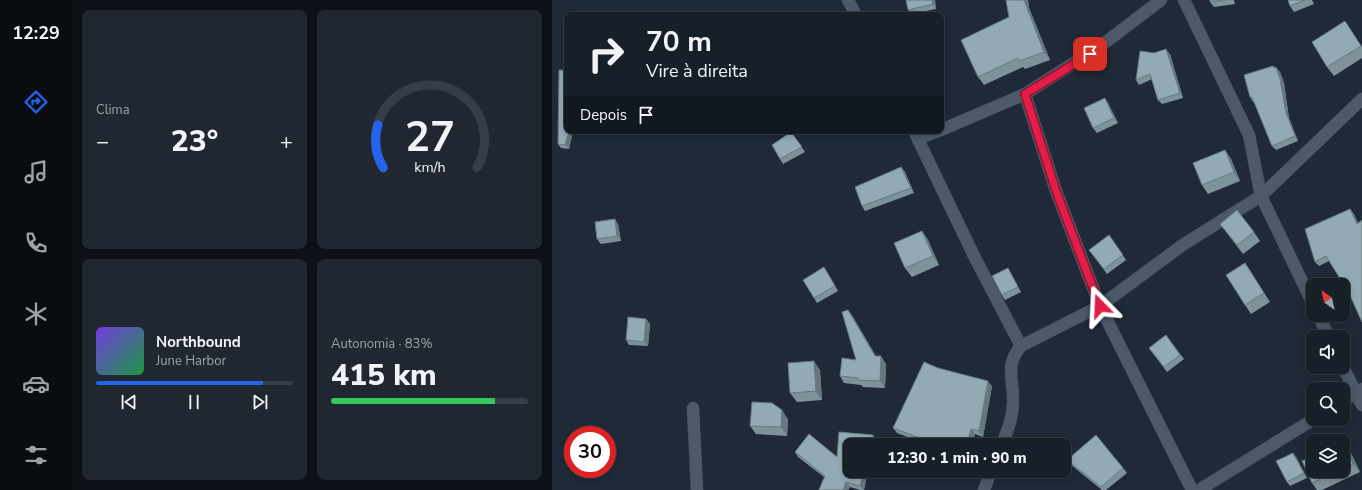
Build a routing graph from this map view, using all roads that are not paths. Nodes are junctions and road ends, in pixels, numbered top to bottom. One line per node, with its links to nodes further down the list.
1 (848, 0): 4 (street)
2 (1161, 0): 5 (street)
3 (1184, 0): 9 (street)
4 (854, 12)
5 (1025, 94): 7 (street); 11 (street)
6 (1362, 99): 9 (street)
7 (944, 129)
8 (916, 135): 12 (street)
9 (1261, 196): 10 (street); 11 (street)
10 (1306, 289)
11 (1100, 306): 12 (street); 23 (street)
12 (1021, 346): 19 (street)
13 (1348, 374): 14 (street)
14 (1359, 391): 15 (street); 16 (street)
15 (1350, 397)
16 (1362, 404)
17 (693, 408): 21 (street)
18 (1306, 424): 24 (street)
19 (1005, 438)
20 (988, 478): 22 (street)
21 (697, 490)
22 (984, 490)
23 (1192, 490)
24 (1200, 490)

